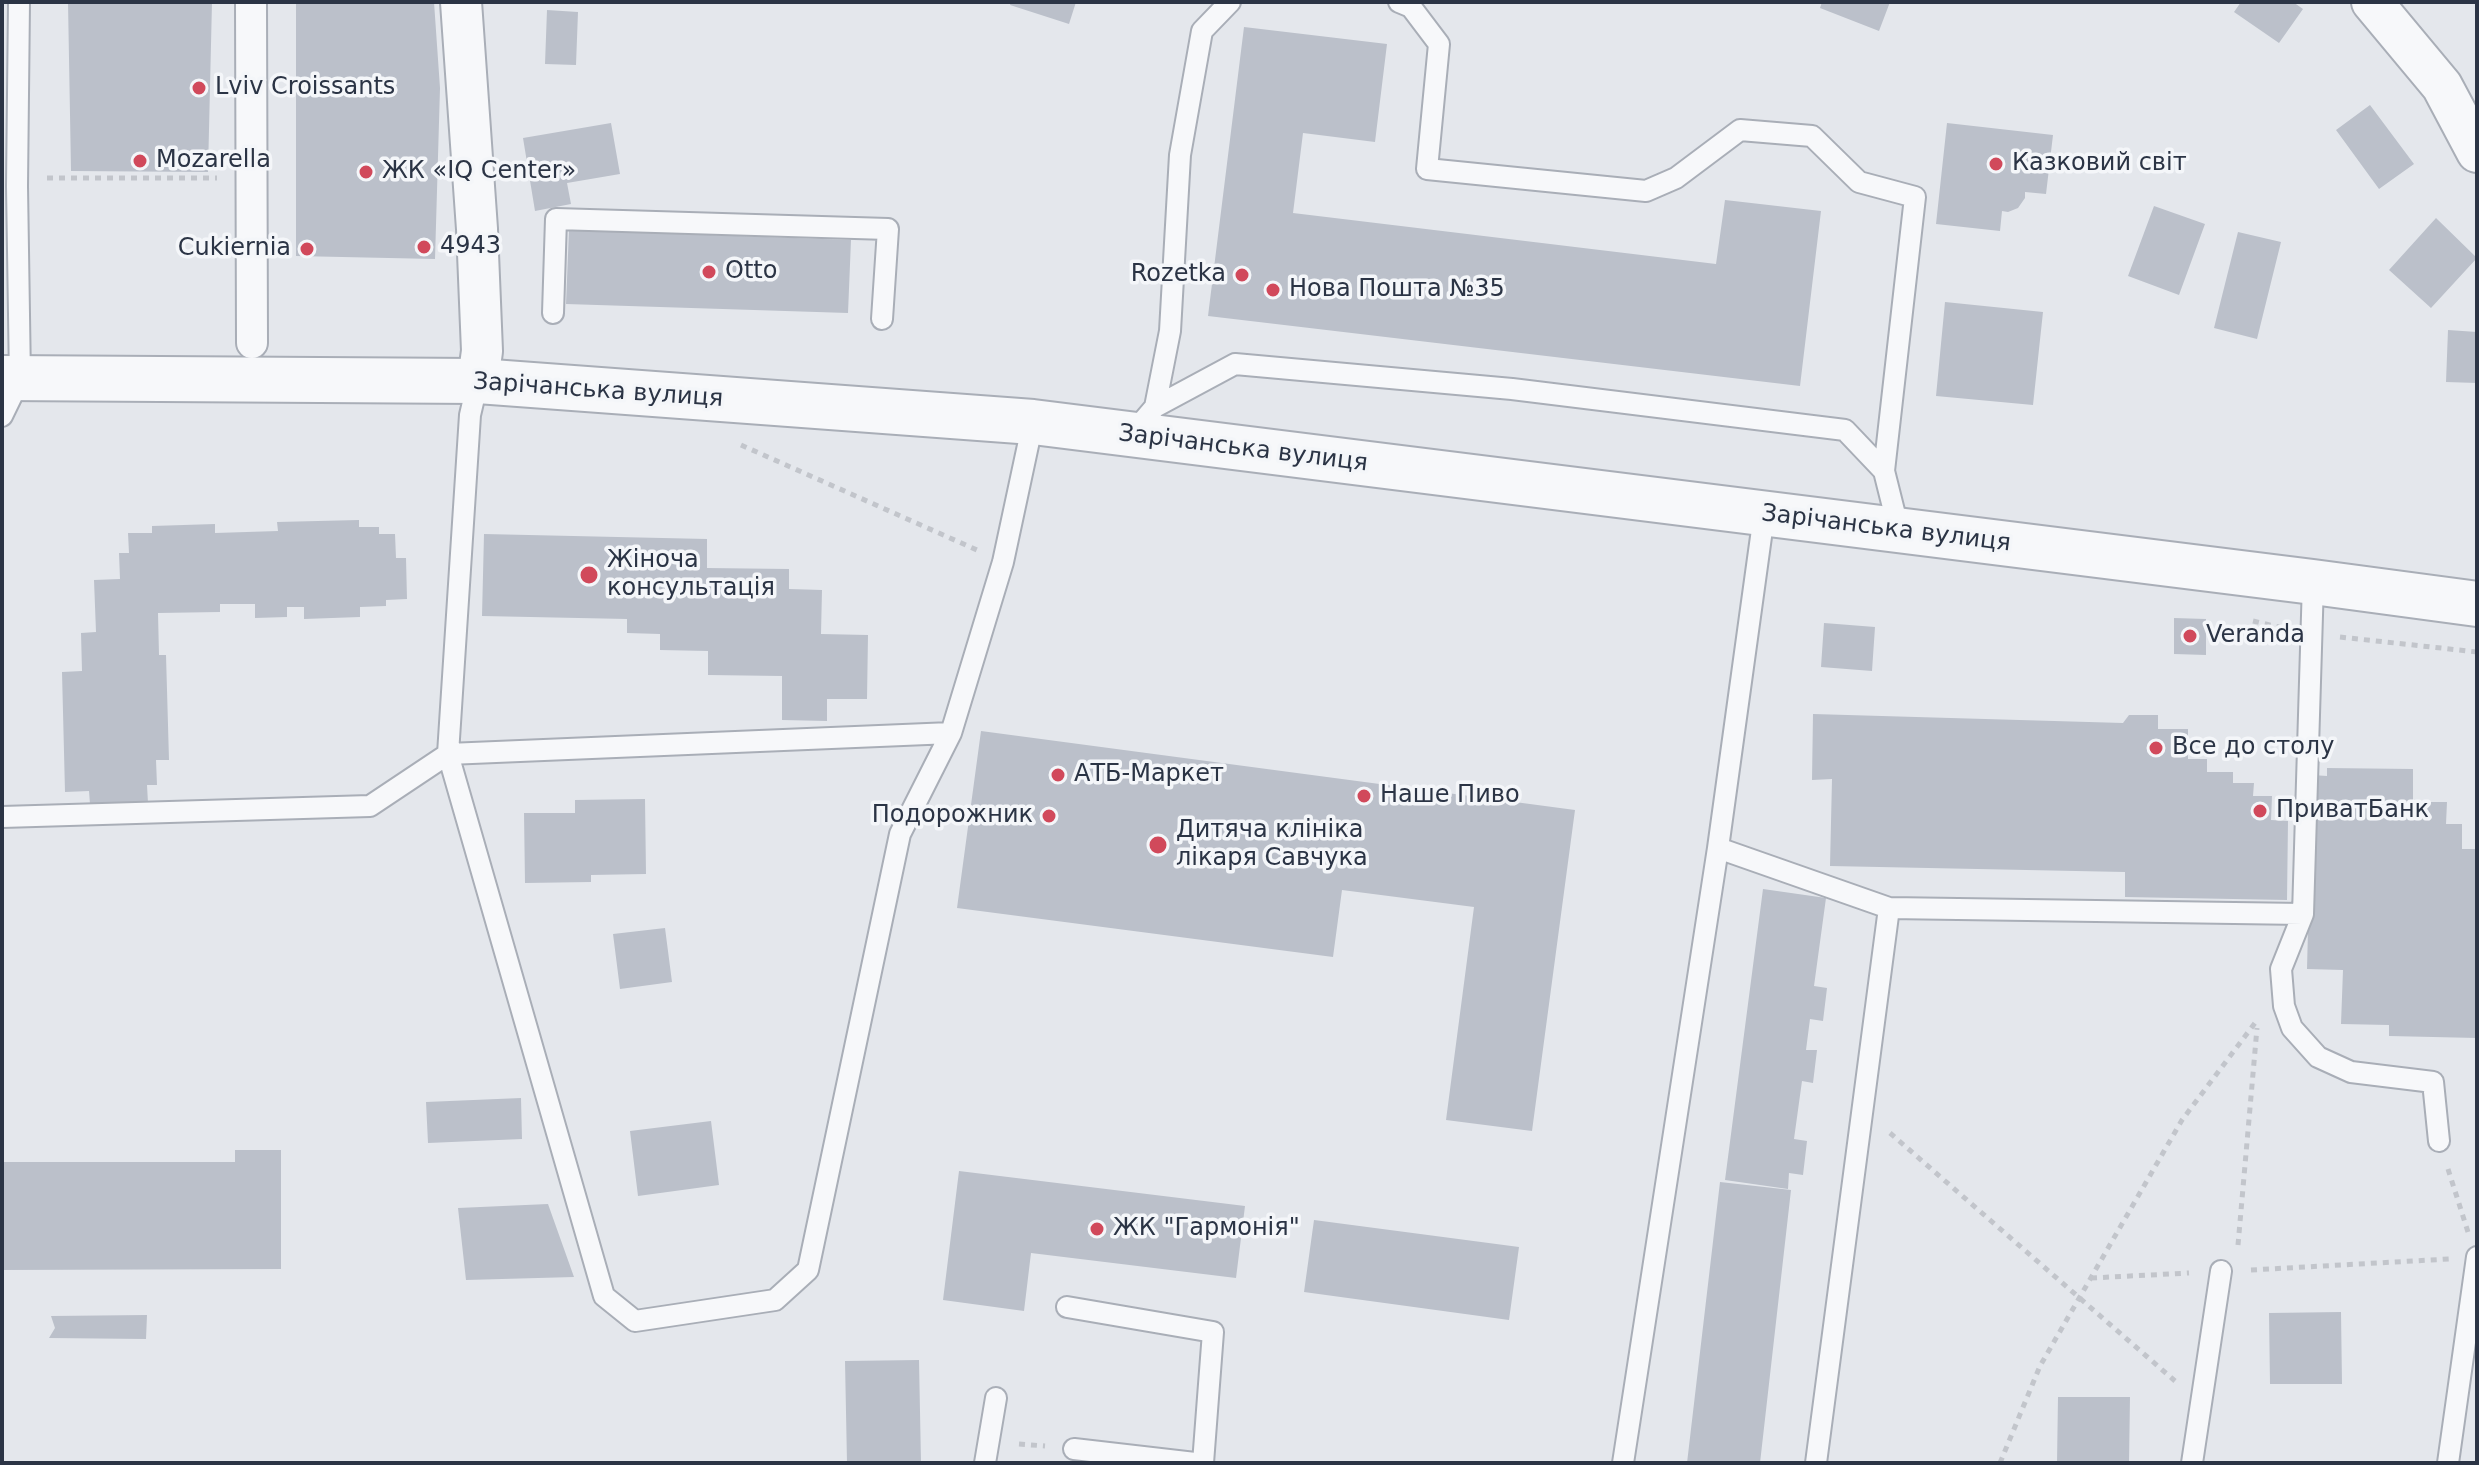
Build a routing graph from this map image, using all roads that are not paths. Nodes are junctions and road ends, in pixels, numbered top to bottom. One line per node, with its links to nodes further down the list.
1 (19, 2): 8 (lane)
2 (251, 2): 11 (street)
3 (461, 2): 12 (street)
4 (1230, 2): 14 (lane)
5 (1399, 2): 16 (lane)
6 (2377, 3): 7 (street)
7 (2477, 152)
8 (10, 241): 13 (lane)
9 (553, 313): 10 (lane)
10 (882, 319)
11 (252, 343)
12 (478, 381): 13 (street, Зарічанська вулиця); 15 (street, Зарічанська вулиця); 22 (lane)
13 (8, 391)
14 (1143, 421): 15 (street, Зарічанська вулиця); 16 (lane); 17 (street, Зарічанська вулиця)
15 (1033, 422): 21 (lane)
16 (1884, 471): 18 (lane)
17 (1764, 515): 18 (street, Зарічанська вулиця); 24 (lane)
18 (1899, 531): 19 (street, Зарічанська вулиця)
19 (2313, 582): 20 (street, Зарічанська вулиця); 26 (lane)
20 (2477, 604)
21 (951, 733): 22 (lane); 22 (lane)
22 (448, 754): 23 (lane)
23 (2, 817)
24 (1718, 848): 25 (lane); 36 (lane)
25 (1889, 908): 26 (lane); 37 (lane)
26 (2303, 914): 27 (lane)
27 (2439, 1141)
28 (2476, 1257): 39 (lane)
29 (2228, 1271): 38 (lane)
30 (1067, 1307): 35 (lane)
31 (996, 1398): 33 (lane)
32 (1074, 1449): 34 (lane)
33 (985, 1463)
34 (1195, 1463)
35 (1203, 1463)
36 (1623, 1463)
37 (1816, 1463)
38 (2192, 1463)
39 (2448, 1463)

